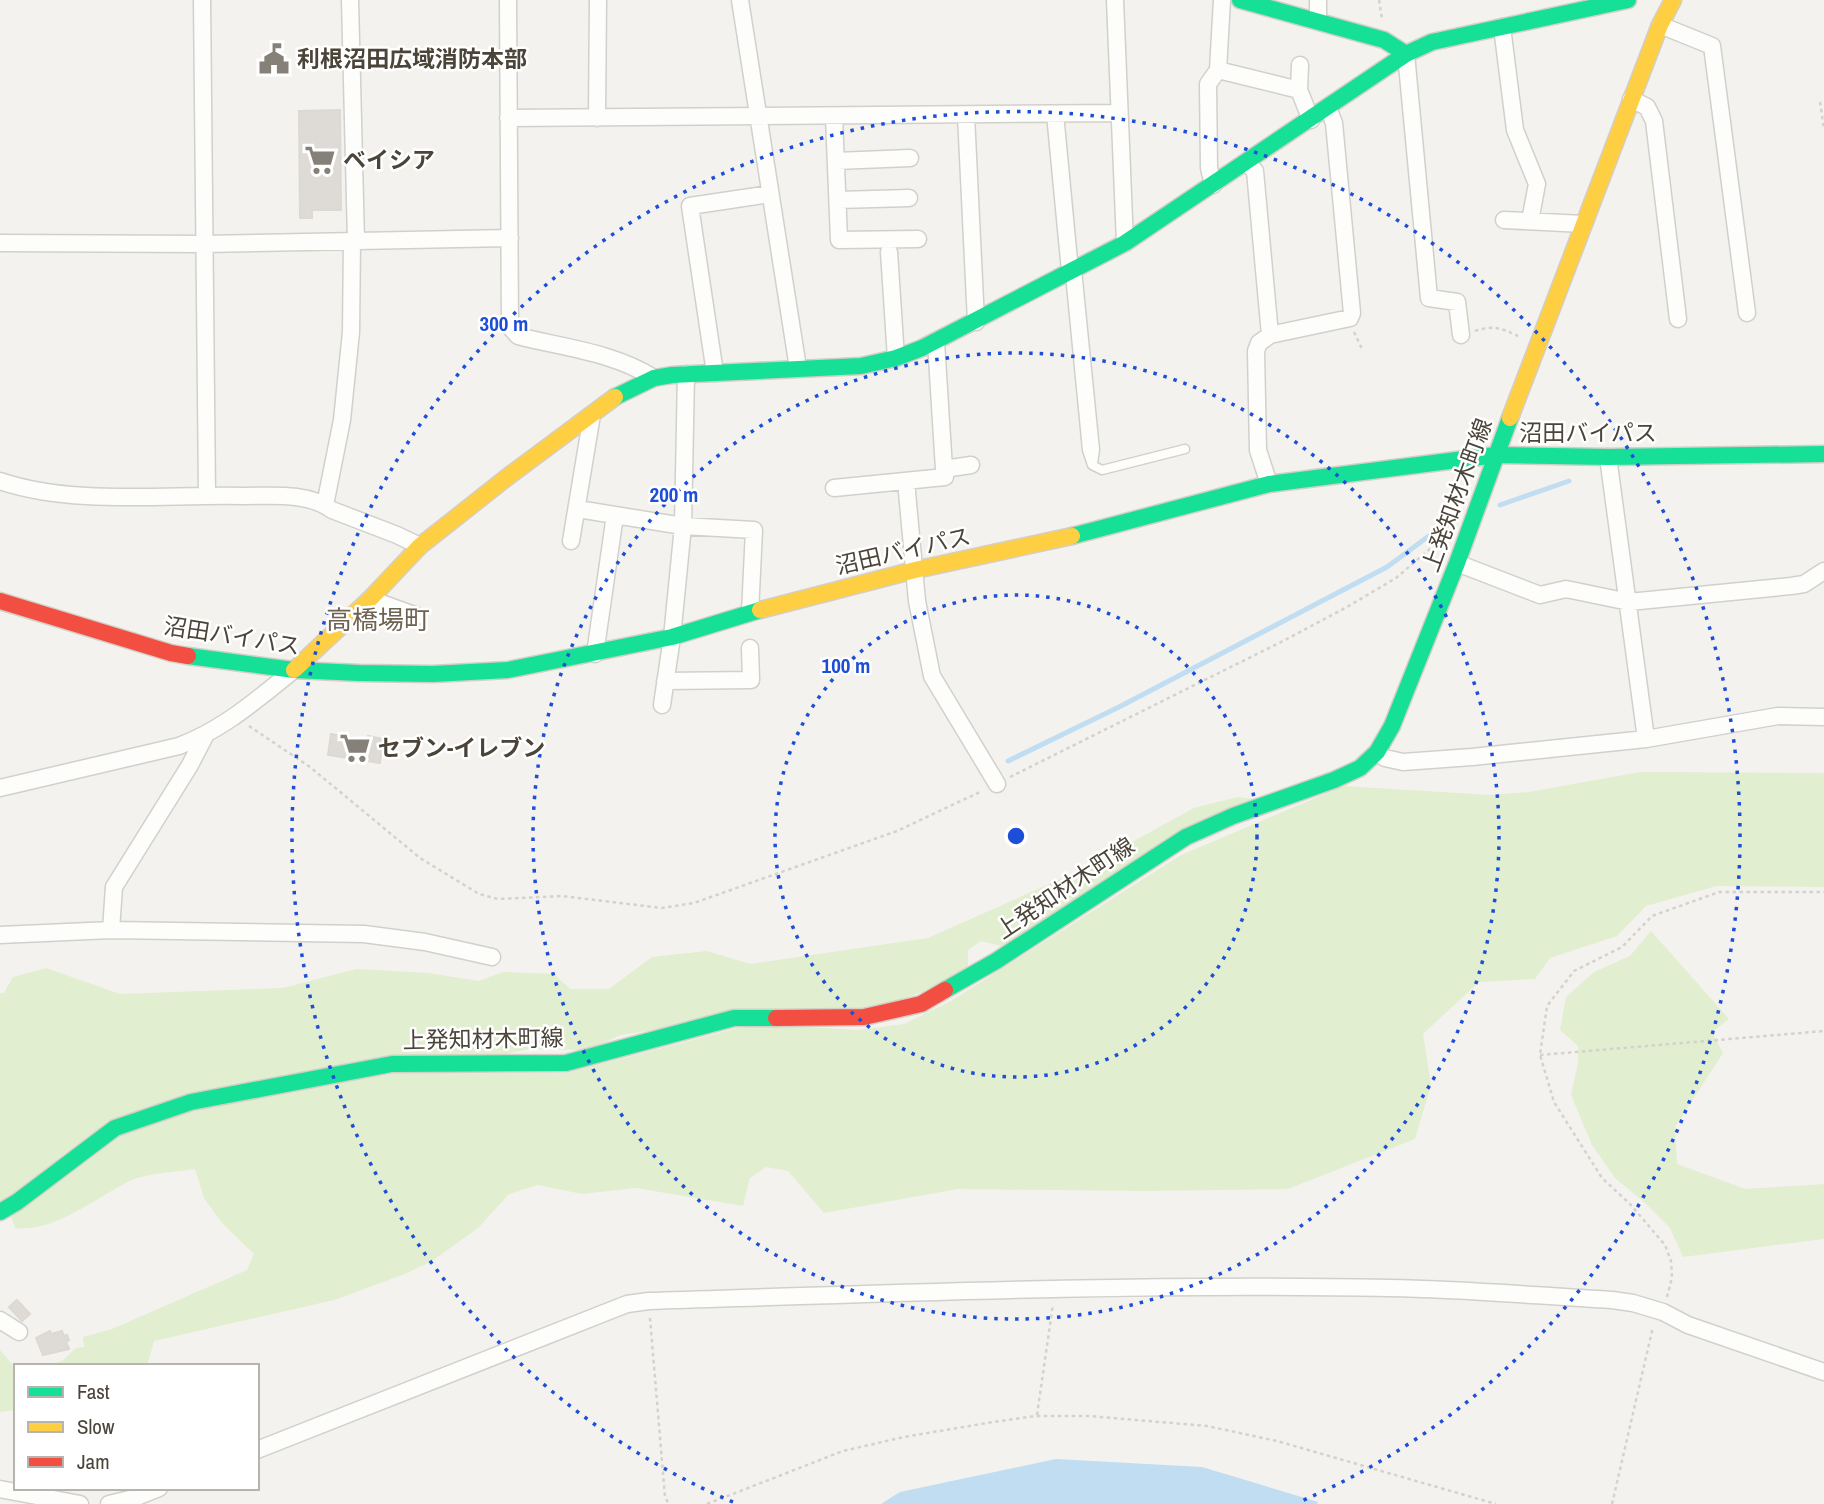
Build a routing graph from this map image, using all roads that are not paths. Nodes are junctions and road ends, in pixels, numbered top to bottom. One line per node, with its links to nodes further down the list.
1 (202, 0): 44 (street)
2 (350, 0): 41 (street)
3 (508, 0): 26 (street)
4 (598, 0): 27 (street)
5 (740, 0): 24 (street)
6 (1115, 0): 21 (street)
7 (1222, 0): 17 (street)
8 (1240, 0): 12 (street)
9 (1318, 0): 12 (street)
10 (1628, 0): 14 (street)
11 (1673, 0): 13 (street, 上発知材木町線)
12 (1318, 20): 15 (street)
13 (1660, 25): 19 (street, 上発知材木町線); 47 (street)
14 (1502, 27): 15 (street); 37 (street)
15 (1406, 54): 20 (street); 51 (street)
16 (1300, 65): 18 (street)
17 (1218, 70): 18 (street); 32 (street)
18 (1299, 90): 28 (street)
19 (1631, 99): 38 (street, 上発知材木町線); 48 (street)
20 (1328, 108): 28 (street); 50 (street)
21 (1119, 113): 22 (street); 43 (street)
22 (1055, 114): 23 (street); 46 (street)
23 (966, 115): 25 (street); 49 (street)
24 (758, 117): 25 (street); 27 (street); 33 (street)
25 (834, 117): 30 (street)
26 (508, 118): 27 (street); 39 (street)
27 (597, 118)
28 (1311, 120): 31 (street)
29 (910, 158): 30 (street)
30 (836, 161): 35 (street)
31 (1246, 162): 32 (street); 50 (street)
32 (1213, 185): 43 (street)
33 (770, 194): 54 (street); 55 (street)
34 (909, 198): 35 (street)
35 (838, 200): 40 (street)
36 (1504, 220): 37 (street)
37 (1530, 221): 38 (street)
38 (1583, 224): 61 (street, 上発知材木町線)
39 (510, 238): 41 (street); 57 (street)
40 (918, 239)
41 (354, 241): 44 (street); 70 (street)
42 (0, 243): 44 (street)
43 (1125, 243): 46 (street)
44 (204, 244): 69 (street)
45 (889, 252): 53 (street)
46 (1074, 269): 49 (street); 59 (lane)
47 (1747, 313)
48 (1678, 319)
49 (976, 322): 52 (street)
50 (1270, 335): 67 (street)
51 (1461, 335)
52 (936, 342): 53 (street); 64 (street)
53 (897, 358): 54 (street)
54 (798, 368): 55 (street)
55 (715, 373): 56 (street)
56 (687, 374): 57 (street); 73 (street)
57 (654, 378): 58 (street)
58 (592, 415): 71 (street); 75 (street)
59 (1185, 449)
60 (1824, 454): 62 (street, 沼田バイパス)
61 (1496, 455): 62 (street, 沼田バイパス); 67 (street, 沼田バイパス); 76 (street, 上発知材木町線)
62 (1608, 457): 81 (street)
63 (971, 465): 64 (street)
64 (944, 470): 66 (street)
65 (0, 481): 69 (street)
66 (906, 481): 68 (street); 77 (street)
67 (1269, 484): 77 (street, 沼田バイパス)
68 (834, 488)
69 (207, 495): 70 (street)
70 (325, 505): 75 (street)
71 (578, 509): 72 (street); 74 (street)
72 (615, 515): 73 (street); 86 (street)
73 (683, 526): 82 (street); 84 (street)
74 (571, 541)
75 (420, 546): 79 (street)
76 (1457, 563): 81 (street); 93 (street, 上発知材木町線)
77 (915, 570): 82 (street, 沼田バイパス); 94 (street)
78 (1824, 572): 81 (street)
79 (370, 599): 83 (street); 87 (street)
80 (0, 601): 87 (street, 沼田バイパス)
81 (1629, 602): 92 (street)
82 (750, 613): 84 (street, 沼田バイパス)
83 (417, 617)
84 (673, 637): 86 (street, 沼田バイパス); 88 (street)
85 (750, 648): 88 (street)
86 (594, 654): 87 (street, 沼田バイパス)
87 (293, 670): 91 (street)
88 (665, 681): 89 (street)
89 (662, 705)
90 (1824, 716): 92 (street)
91 (205, 736): 95 (street); 96 (street)
92 (1646, 739): 93 (street)
93 (1377, 752): 99 (street, 上発知材木町線)
94 (997, 784)
95 (0, 788)
96 (111, 930): 97 (street); 98 (street)
97 (0, 935)
98 (492, 957)
99 (0, 1212)
100 (0, 1320): 101 (street)
101 (19, 1332)
102 (1824, 1372): 103 (street)
103 (259, 1449)
104 (0, 1489): 106 (street)
105 (153, 1490): 107 (street)
106 (80, 1504)
107 (109, 1504)

